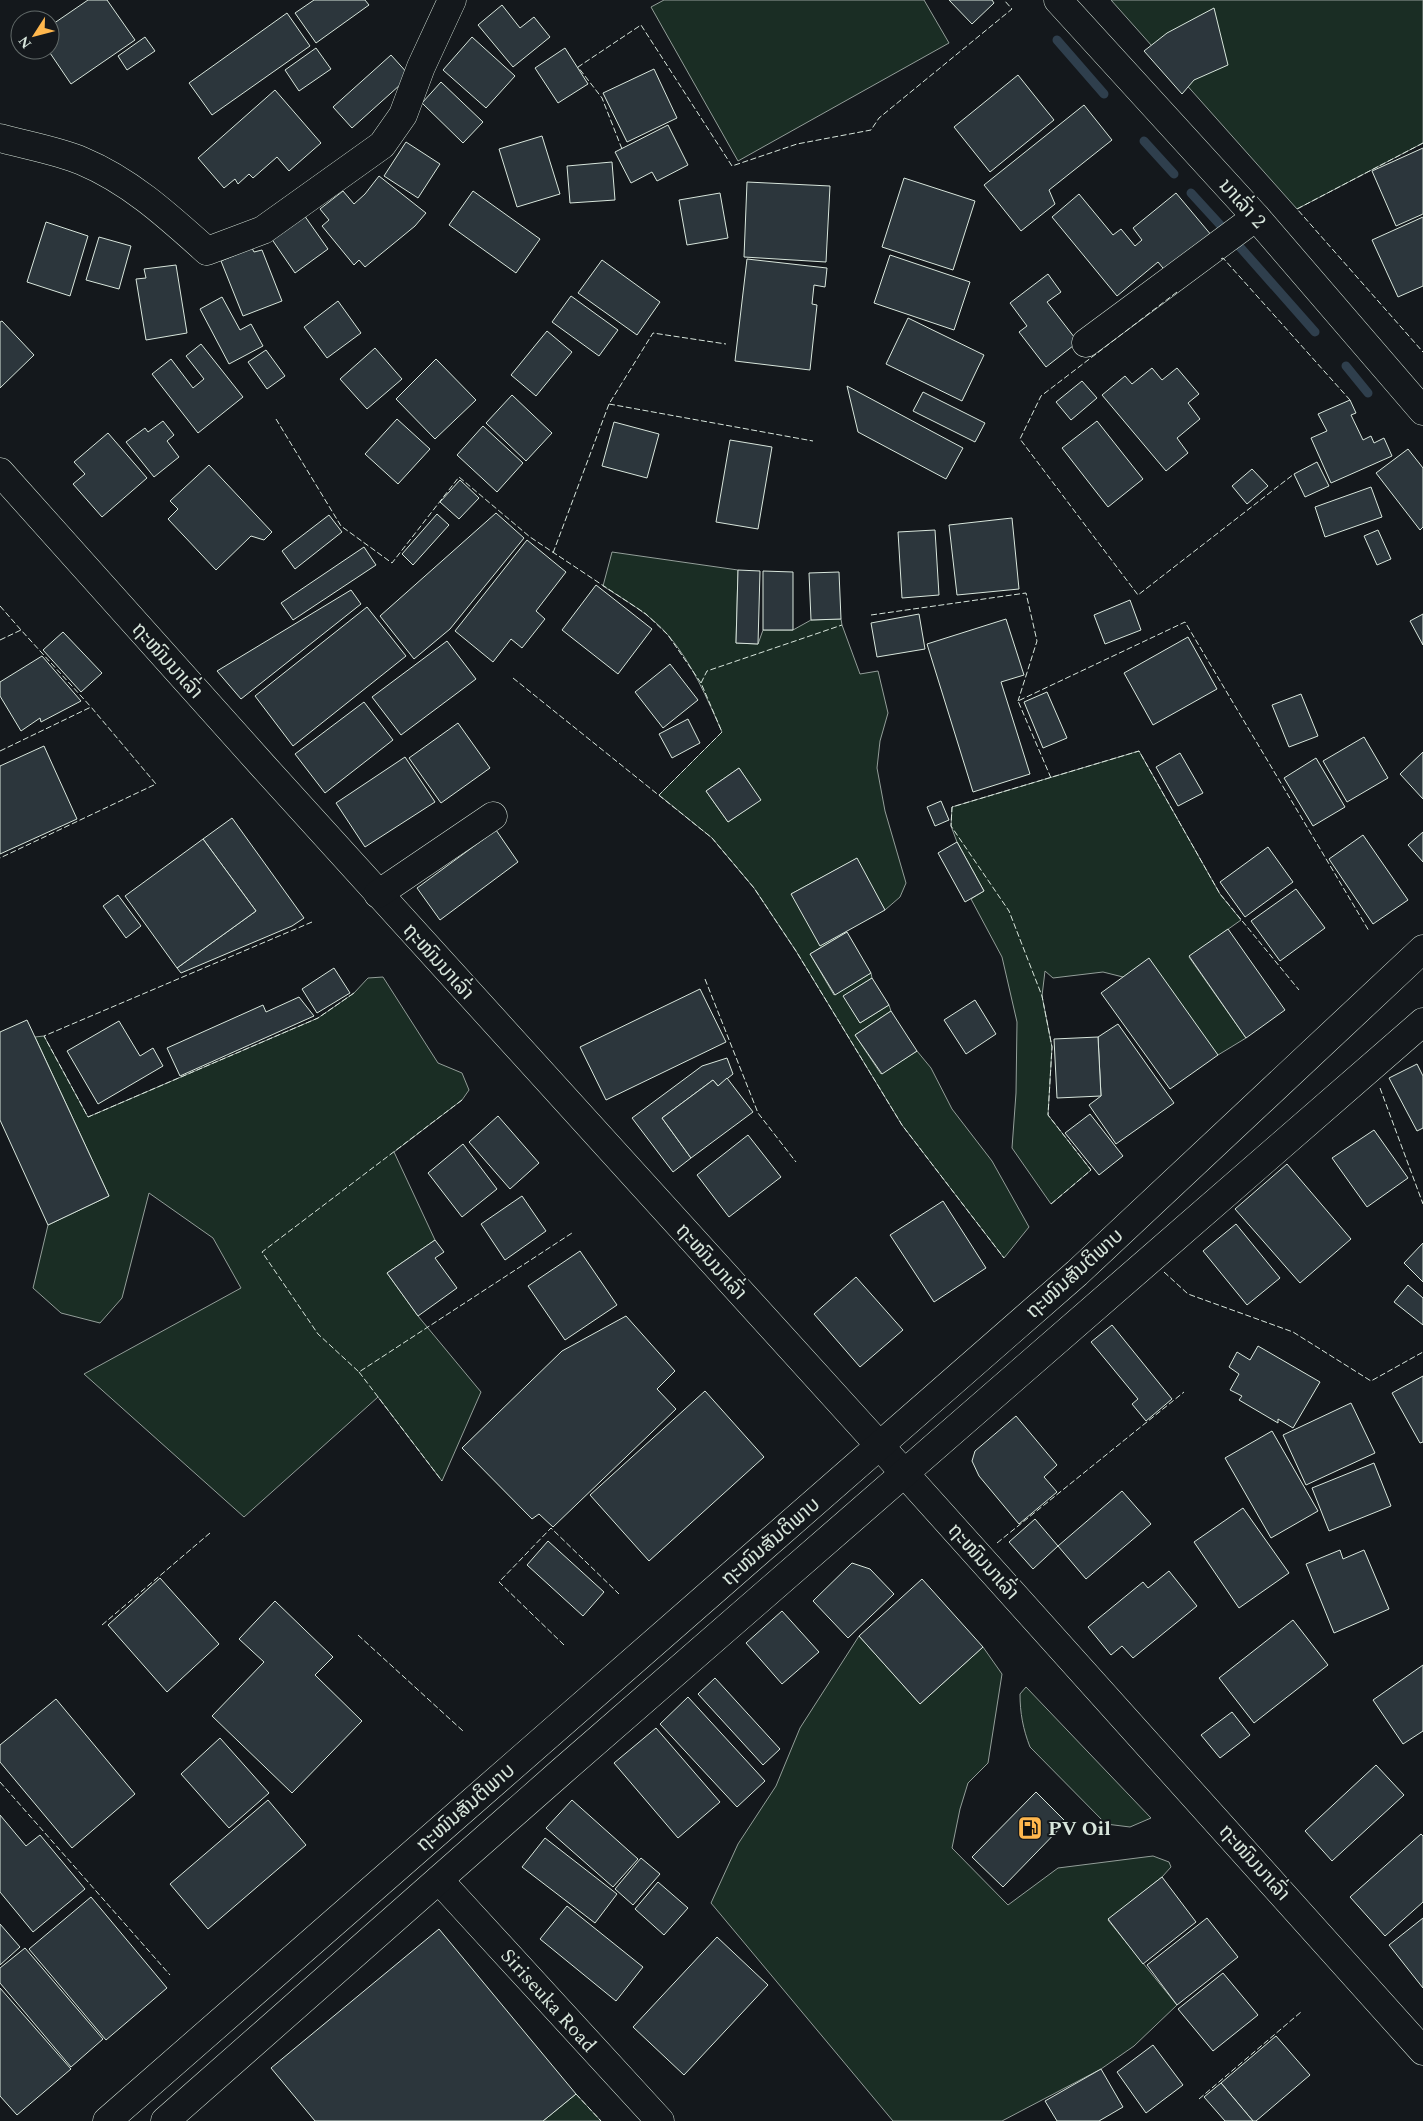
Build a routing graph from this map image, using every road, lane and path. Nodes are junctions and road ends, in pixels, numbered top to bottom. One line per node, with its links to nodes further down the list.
1 (452, 0): 3 (street)
2 (1058, 0): 4 (street, ນາເລົ່າ 2)
3 (0, 138)
4 (1256, 216): 5 (street); 6 (street, ນາເລົ່າ 2)
5 (1086, 343)
6 (1423, 411)
7 (0, 472): 9 (street, ຖະໜົນນາເລົ່າ)
8 (493, 816): 9 (street)
9 (378, 894): 12 (street, ຖະໜົນນາເລົ່າ)
10 (1423, 948): 12 (street, ຖະໜົນສັນຕິພາບ)
11 (1423, 1022): 13 (street, ຖະໜົນສັນຕິພາບ)
12 (880, 1446): 13 (street, ຖະໜົນນາເລົ່າ); 16 (street, ຖະໜົນສັນຕິພາບ)
13 (906, 1474): 14 (street, ຖະໜົນສັນຕິພາບ); 15 (street, ຖະໜົນນາເລົ່າ)
14 (439, 1880): 17 (street, ຖະໜົນສັນຕິພາບ); 18 (street, Siriseuka Road)
15 (1423, 2051)
16 (106, 2121)
17 (165, 2121)
18 (660, 2121)

